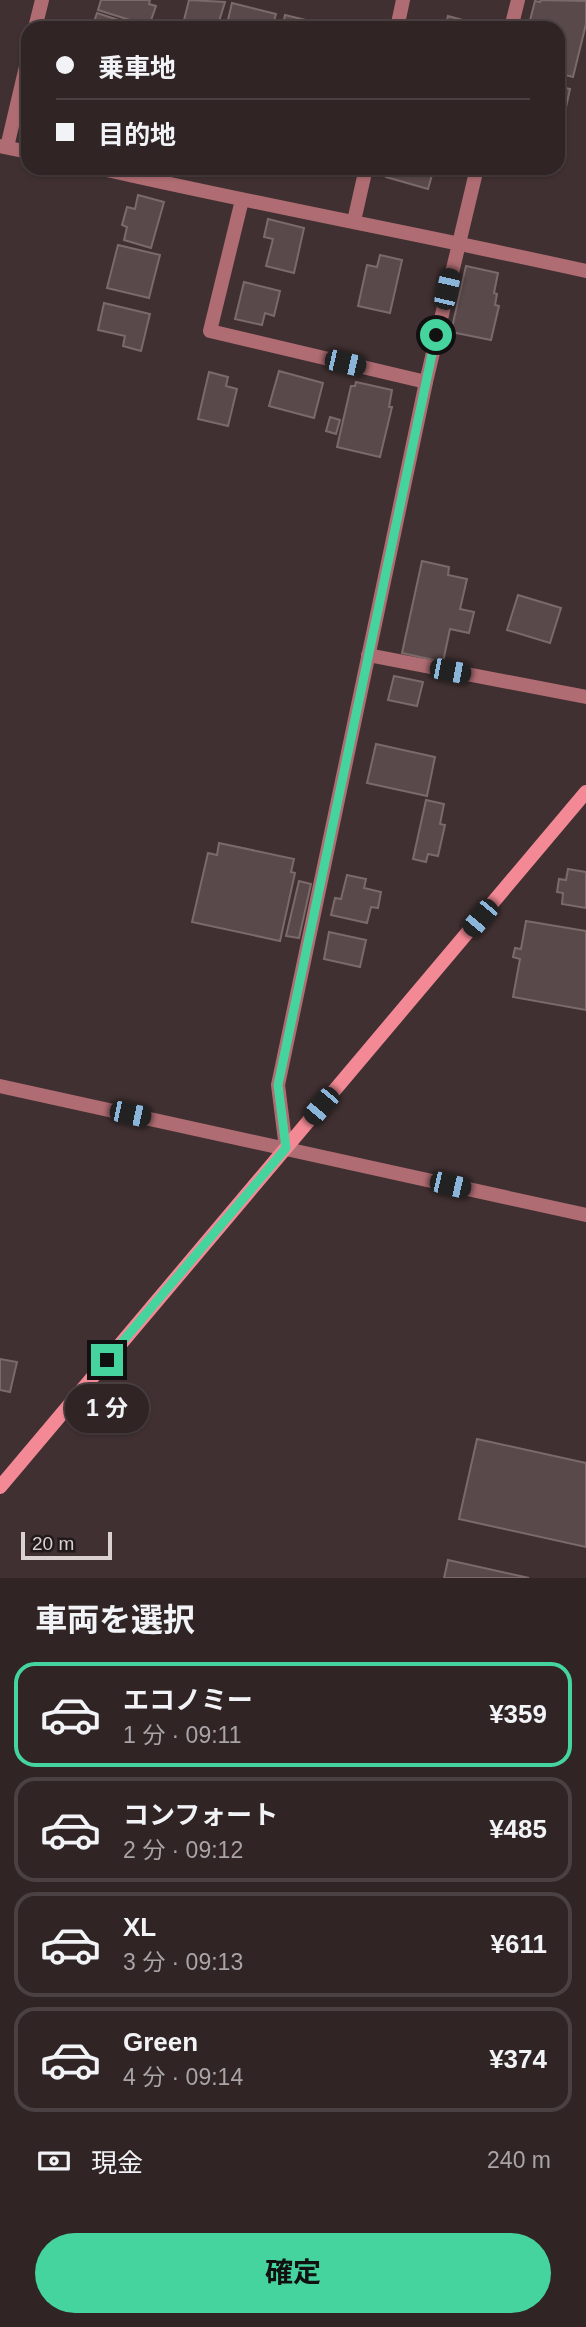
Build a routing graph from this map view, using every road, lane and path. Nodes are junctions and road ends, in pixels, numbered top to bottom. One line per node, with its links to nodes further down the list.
1 (42, 0): 4 (street)
2 (403, 0): 5 (street)
3 (518, 0): 6 (street)
4 (37, 21)
5 (398, 21)
6 (513, 21)
7 (21, 83): 8 (street)
8 (3, 147): 9 (street)
9 (21, 151)
10 (130, 175): 13 (street)
11 (364, 175): 14 (street)
12 (475, 175): 15 (street)
13 (242, 200): 14 (street); 17 (street)
14 (354, 221): 15 (street)
15 (458, 243): 16 (street); 17 (street)
16 (586, 271)
17 (426, 382): 18 (street)
18 (369, 655): 19 (street); 22 (street)
19 (586, 698)
20 (586, 792): 22 (street)
21 (0, 1086): 22 (street)
22 (286, 1148): 23 (street); 24 (street)
23 (586, 1215)
24 (0, 1488)

